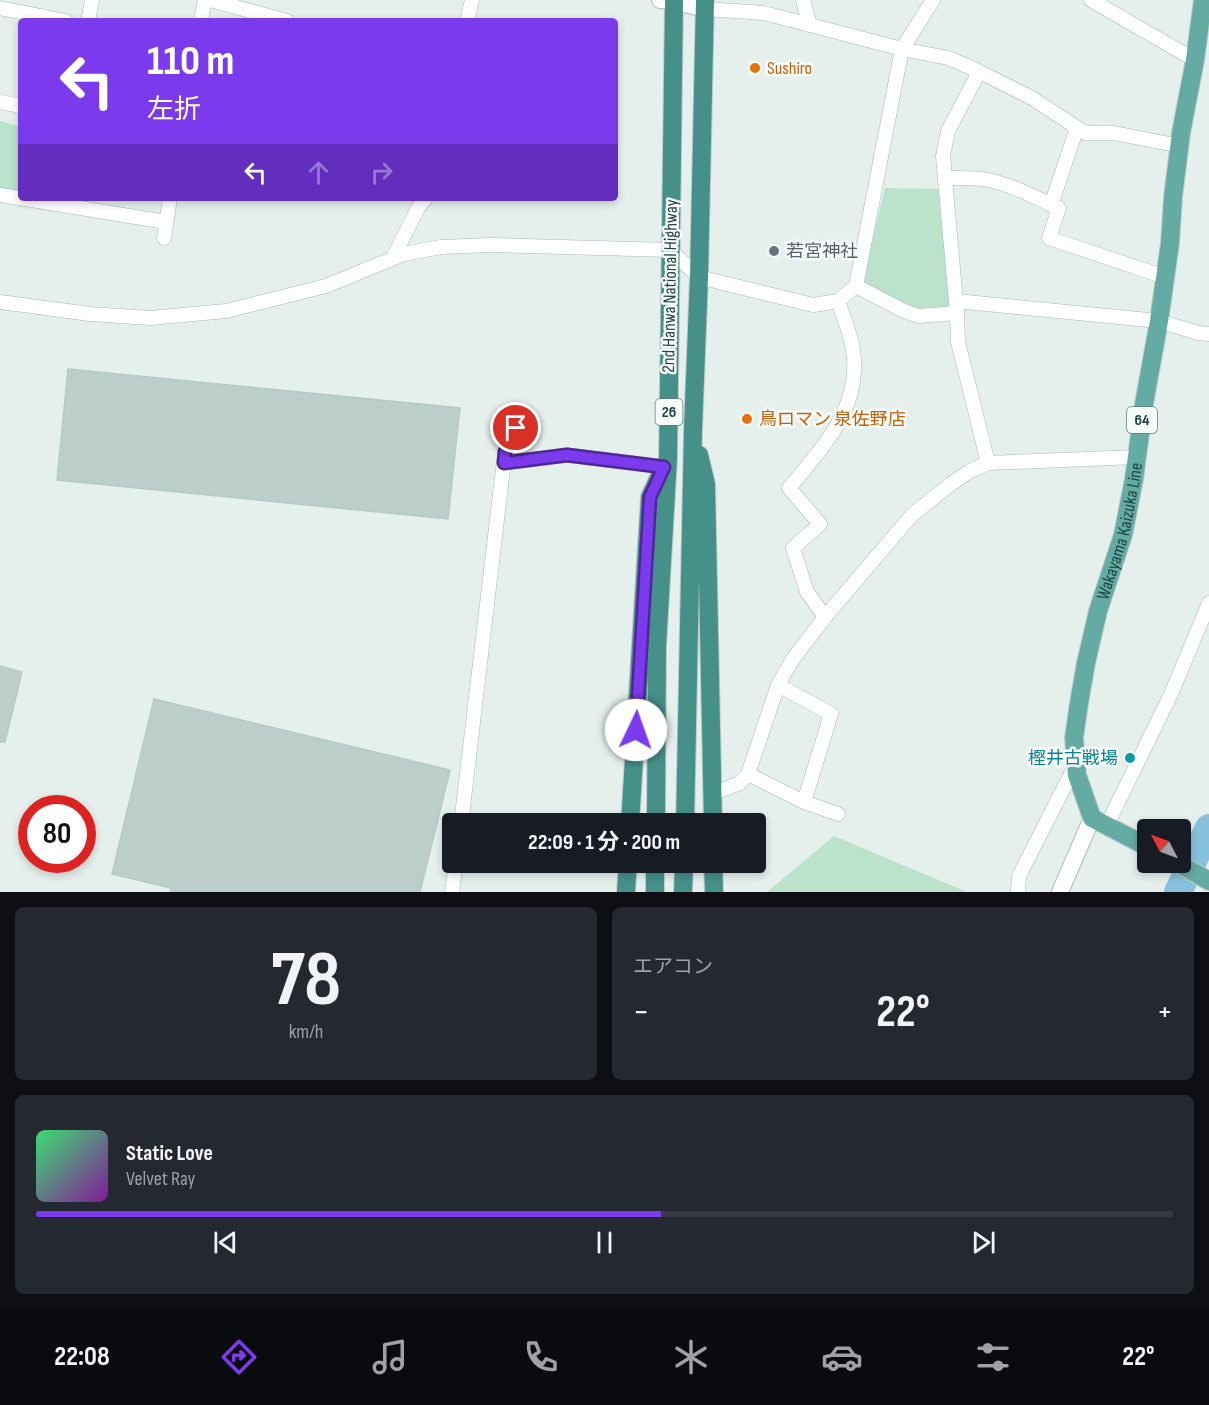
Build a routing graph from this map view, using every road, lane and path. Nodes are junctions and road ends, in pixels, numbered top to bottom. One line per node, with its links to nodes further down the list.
1 (92, 0): 13 (street)
2 (205, 0): 14 (street)
3 (210, 0): 15 (street)
4 (472, 0): 16 (street)
5 (669, 0): 10 (street); 34 (highway, 2nd Hanwa National Highway / 26)
6 (804, 0): 17 (street)
7 (933, 0): 18 (street)
8 (1091, 0): 19 (street)
9 (1203, 0): 19 (main road, Wakayama Kaizuka Line / 64)
10 (705, 5): 17 (street); 36 (highway, 2nd Hanwa National Highway / 26)
11 (0, 8): 12 (street)
12 (51, 18)
13 (89, 18)
14 (202, 18)
15 (276, 18)
16 (468, 18)
17 (810, 25): 18 (street)
18 (902, 50): 20 (street); 38 (street)
19 (1195, 60): 24 (main road, Wakayama Kaizuka Line / 64)
20 (979, 72): 23 (street); 25 (street)
21 (0, 102): 22 (street)
22 (18, 105)
23 (1077, 128): 24 (street); 31 (street)
24 (1180, 146): 37 (main road, Wakayama Kaizuka Line / 64)
25 (945, 178): 31 (street); 41 (street)
26 (0, 195): 27 (street)
27 (18, 197)
28 (57, 201): 32 (street)
29 (170, 201): 32 (street)
30 (424, 201): 35 (street)
31 (1051, 205): 37 (street)
32 (166, 222): 33 (street)
33 (164, 238)
34 (670, 250): 35 (street); 36 (street); 48 (highway, 2nd Hanwa National Highway / 26)
35 (393, 258): 40 (street)
36 (699, 277): 39 (street); 45 (highway, 2nd Hanwa National Highway / 26)
37 (1166, 277): 42 (main road, Wakayama Kaizuka Line / 64)
38 (856, 286): 39 (street); 41 (street)
39 (838, 301): 51 (street)
40 (0, 302)
41 (957, 307): 42 (street); 49 (street)
42 (1159, 321): 43 (street); 46 (main road, Wakayama Kaizuka Line / 64)
43 (1209, 334)
44 (516, 428): 47 (street)
45 (693, 430): 55 (highway); 60 (highway, 2nd Hanwa National Highway / 26)
46 (1137, 457): 49 (street); 53 (main road, Wakayama Kaizuka Line / 64)
47 (504, 463): 48 (street); 57 (street)
48 (666, 463): 58 (highway); 59 (highway, 2nd Hanwa National Highway / 26)
49 (988, 463): 51 (street)
50 (1209, 603): 63 (street)
51 (825, 617): 52 (street)
52 (778, 686): 54 (street); 56 (street)
53 (1076, 763): 63 (main road, Wakayama Kaizuka Line / 64); 77 (street)
54 (748, 774): 55 (street); 56 (street)
55 (712, 794): 61 (highway)
56 (804, 802): 62 (street)
57 (462, 813)
58 (631, 813)
59 (656, 813)
60 (685, 813)
61 (712, 813)
62 (838, 814)
63 (1100, 822): 64 (main road); 78 (street)
64 (1137, 841)
65 (1191, 870): 71 (main road)
66 (455, 873): 72 (street)
67 (627, 873): 73 (highway)
68 (655, 873): 74 (highway)
69 (684, 873): 75 (highway)
70 (713, 873): 76 (highway)
71 (1209, 880)
72 (452, 892)
73 (626, 892)
74 (655, 892)
75 (683, 892)
76 (714, 892)
77 (1018, 892)
78 (1060, 892)

